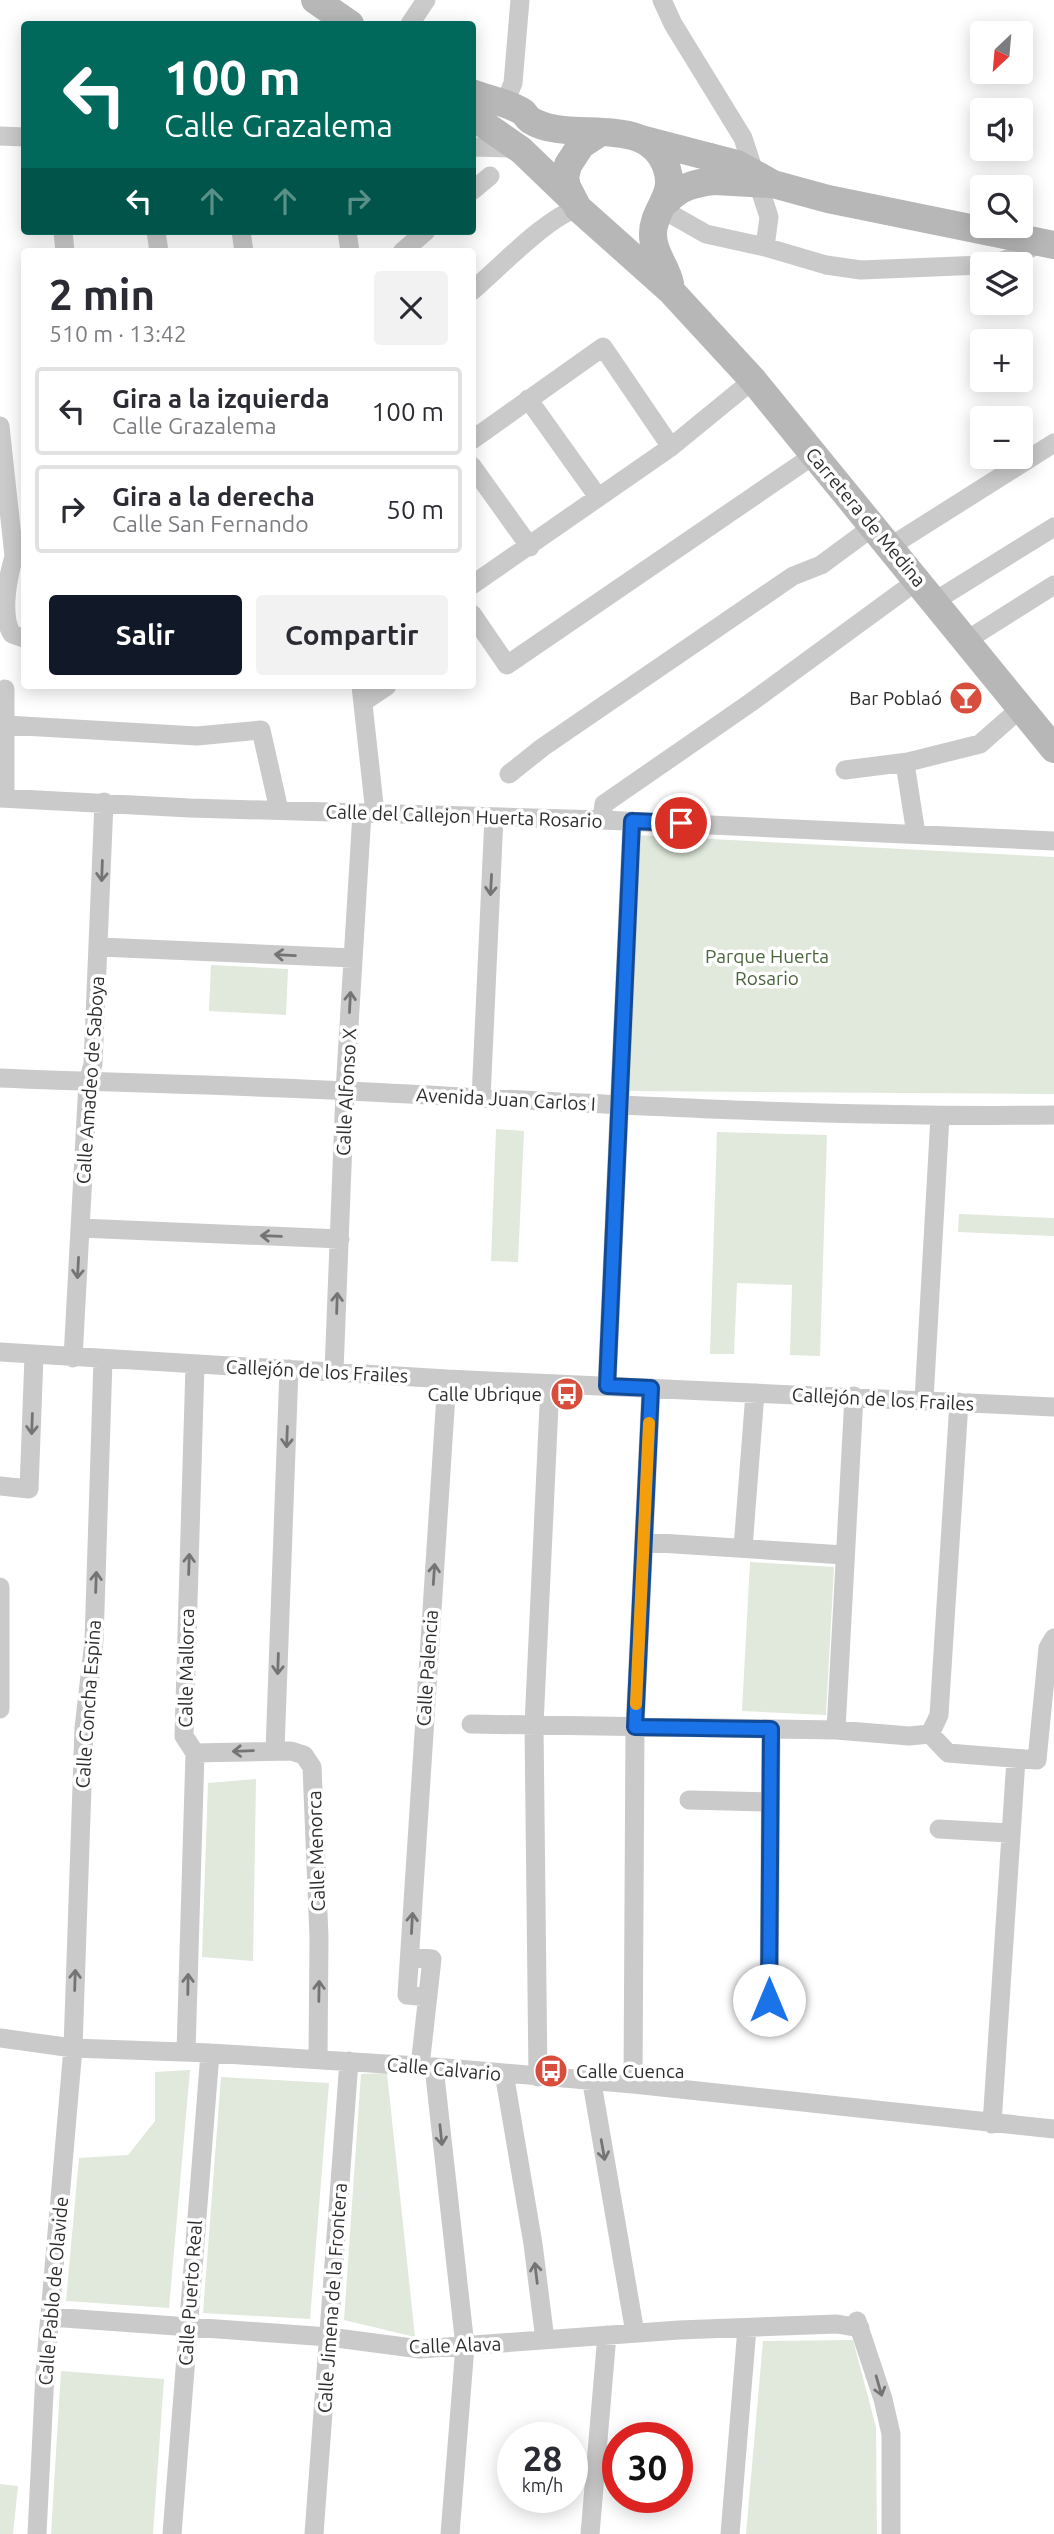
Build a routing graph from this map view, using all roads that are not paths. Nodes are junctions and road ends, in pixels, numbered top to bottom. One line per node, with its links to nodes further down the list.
1 (315, 0): 5 (main road)
2 (426, 0): 6 (street)
3 (520, 0): 8 (street)
4 (662, 0): 24 (street)
5 (346, 21)
6 (412, 21)
7 (476, 94): 8 (main road)
8 (504, 105): 9 (main road)
9 (529, 120): 10 (street); 12 (main road)
10 (476, 127)
11 (476, 128): 19 (main road)
12 (601, 132): 15 (main road); 19 (main road)
13 (0, 136): 14 (street)
14 (21, 136)
15 (636, 138): 16 (main road); 20 (main road)
16 (712, 169): 20 (main road); 23 (main road, bridge)
17 (490, 176): 18 (street)
18 (476, 188)
19 (579, 208): 20 (main road); 28 (street); 29 (main road, Carretera de Medina)
20 (663, 208): 24 (street); 29 (main road)
21 (1054, 233): 26 (street)
22 (421, 235): 25 (street)
23 (1054, 245)
24 (765, 247): 27 (street)
25 (407, 248)
26 (1024, 252)
27 (970, 265)
28 (476, 288)
29 (671, 291): 30 (main road, Carretera de Medina)
30 (753, 380): 35 (street); 36 (main road, Carretera de Medina)
31 (528, 399): 33 (street); 35 (street); 39 (street)
32 (0, 426): 37 (street)
33 (476, 437)
34 (1054, 443): 41 (street)
35 (671, 447): 39 (street)
36 (814, 455): 41 (main road, Carretera de Medina); 47 (street)
37 (2, 461): 43 (street)
38 (476, 472): 42 (street)
39 (598, 497): 42 (street)
40 (1054, 527): 46 (street)
41 (882, 536): 46 (main road, Carretera de Medina); 56 (street)
42 (530, 547): 44 (street)
43 (19, 555): 48 (street)
44 (476, 582)
45 (1054, 585): 49 (street)
46 (926, 590): 49 (main road, Carretera de Medina); 62 (street)
47 (476, 624)
48 (21, 637)
49 (967, 640): 53 (main road, Carretera de Medina)
50 (5, 689): 52 (street)
51 (362, 694): 60 (street, Calle Alfonso X)
52 (6, 725): 57 (street); 59 (street)
53 (1042, 726): 54 (street)
54 (908, 762): 55 (street); 64 (street)
55 (845, 770)
56 (509, 774)
57 (3, 798): 58 (street, Calle del Callejon Huerta Rosario)
58 (104, 802): 59 (street, Calle del Callejon Huerta Rosario); 66 (street, Calle Amadeo de Saboya, one-way to 66)
59 (279, 810): 60 (street, Calle del Callejon Huerta Rosario)
60 (368, 813): 61 (street, Calle del Callejon Huerta Rosario); 67 (street, Calle Alfonso X)
61 (494, 817): 62 (street, Calle del Callejon Huerta Rosario); 71 (street, one-way to 71)
62 (602, 820): 63 (street, Calle del Callejon Huerta Rosario)
63 (632, 821): 64 (street, Calle del Callejon Huerta Rosario); 72 (street)
64 (916, 834): 65 (street, Calle del Callejon Huerta Rosario)
65 (1054, 841)
66 (100, 947): 67 (street, one-way to 66); 69 (street, Calle Amadeo de Saboya)
67 (353, 958): 70 (street, Calle Alfonso X, one-way to 67)
68 (0, 1078): 69 (street, Avenida Juan Carlos I)
69 (88, 1082): 70 (street, Avenida Juan Carlos I); 75 (street, Calle Amadeo de Saboya)
70 (345, 1091): 71 (street, Avenida Juan Carlos I); 76 (street, Calle Alfonso X)
71 (481, 1098): 72 (street, Avenida Juan Carlos I)
72 (619, 1106): 74 (street, Avenida Juan Carlos I); 86 (street)
73 (1054, 1115): 74 (street, Avenida Juan Carlos I)
74 (940, 1116): 90 (street)
75 (80, 1228): 76 (street, one-way to 75); 79 (street, Calle Amadeo de Saboya, one-way to 79)
76 (340, 1239): 83 (street, Calle Alfonso X, one-way to 76)
77 (0, 1352): 78 (street, Callejón de los Frailes)
78 (34, 1356): 79 (street, Callejón de los Frailes); 93 (street, one-way to 93)
79 (73, 1358): 80 (street, Callejón de los Frailes)
80 (103, 1360): 81 (street, Callejón de los Frailes); 115 (street, Calle Concha Espina, one-way to 80)
81 (195, 1365): 82 (street, Callejón de los Frailes); 107 (street, Calle Mallorca, one-way to 81)
82 (289, 1369): 83 (street, Callejón de los Frailes); 106 (street, one-way to 106)
83 (334, 1371): 84 (street, Callejón de los Frailes)
84 (447, 1379): 85 (street, Callejón de los Frailes); 120 (street, Calle Palencia, one-way to 84)
85 (550, 1384): 86 (street, Callejón de los Frailes); 101 (street)
86 (607, 1386): 87 (street, Callejón de los Frailes)
87 (651, 1388): 88 (street, Callejón de los Frailes); 94 (street)
88 (755, 1393): 89 (street, Callejón de los Frailes); 95 (street)
89 (854, 1396): 90 (street, Callejón de los Frailes); 96 (street)
90 (923, 1400): 91 (street, Callejón de los Frailes)
91 (959, 1402): 92 (street, Callejón de los Frailes); 105 (street)
92 (1054, 1407)
93 (0, 1486)
94 (644, 1542): 95 (street); 102 (street)
95 (743, 1548): 96 (street)
96 (844, 1555): 104 (street)
97 (0, 1587): 99 (street)
98 (1054, 1638): 108 (street)
99 (0, 1709)
100 (471, 1724): 101 (street)
101 (534, 1725): 102 (street); 122 (street)
102 (635, 1727): 103 (street); 124 (street)
103 (771, 1729): 104 (street); 110 (street)
104 (836, 1730): 105 (street)
105 (930, 1734): 108 (street)
106 (275, 1750): 107 (street, Calle Menorca, one-way to 107); 118 (street, Calle Menorca, one-way to 106)
107 (195, 1753): 116 (street, Calle Mallorca, one-way to 107)
108 (1016, 1759): 112 (street)
109 (689, 1800): 110 (street)
110 (769, 1802): 113 (street)
111 (939, 1829): 112 (street)
112 (1010, 1833): 125 (street)
113 (769, 2000)
114 (0, 2038): 115 (street, Calle Calvario)
115 (73, 2048): 116 (street, Calle Calvario); 127 (street, Calle Pablo de Olavide)
116 (186, 2052): 117 (street, Calle Calvario)
117 (210, 2053): 118 (street, Calle Calvario); 128 (street, Calle Puerto Real)
118 (318, 2059): 119 (street, Calle Calvario)
119 (349, 2061): 120 (street, Calle Calvario); 132 (street, Calle Jimena de la Frontera)
120 (427, 2067): 121 (street, Calle Calvario); 134 (street, Calle Palencia, one-way to 134)
121 (504, 2073): 122 (street, Calle Calvario); 133 (street, one-way to 121)
122 (538, 2077): 123 (street, Calle Calvario)
123 (592, 2083): 124 (street, Calle Calvario); 130 (street, one-way to 130)
124 (633, 2084): 125 (street, Calle Calvario)
125 (992, 2124): 126 (street, Calle Calvario)
126 (1054, 2129)
127 (50, 2317): 128 (street, Calle Alava); 135 (street, Calle Pablo de Olavide)
128 (188, 2327): 132 (street, Calle Alava); 136 (street, Calle Puerto Real)
129 (747, 2328): 130 (street, Calle Alava); 140 (street); 141 (street, Calle Alava, one-way to 141)
130 (635, 2333): 131 (street, Calle Alava)
131 (607, 2335): 133 (street, Calle Alava); 139 (street)
132 (329, 2337): 134 (street, Calle Alava); 137 (street, Calle Jimena de la Frontera)
133 (545, 2340): 134 (street, Calle Alava)
134 (465, 2346): 138 (street, Calle Palencia)
135 (37, 2534)
136 (172, 2534)
137 (314, 2534)
138 (450, 2534)
139 (590, 2534)
140 (730, 2534)
141 (891, 2534)

